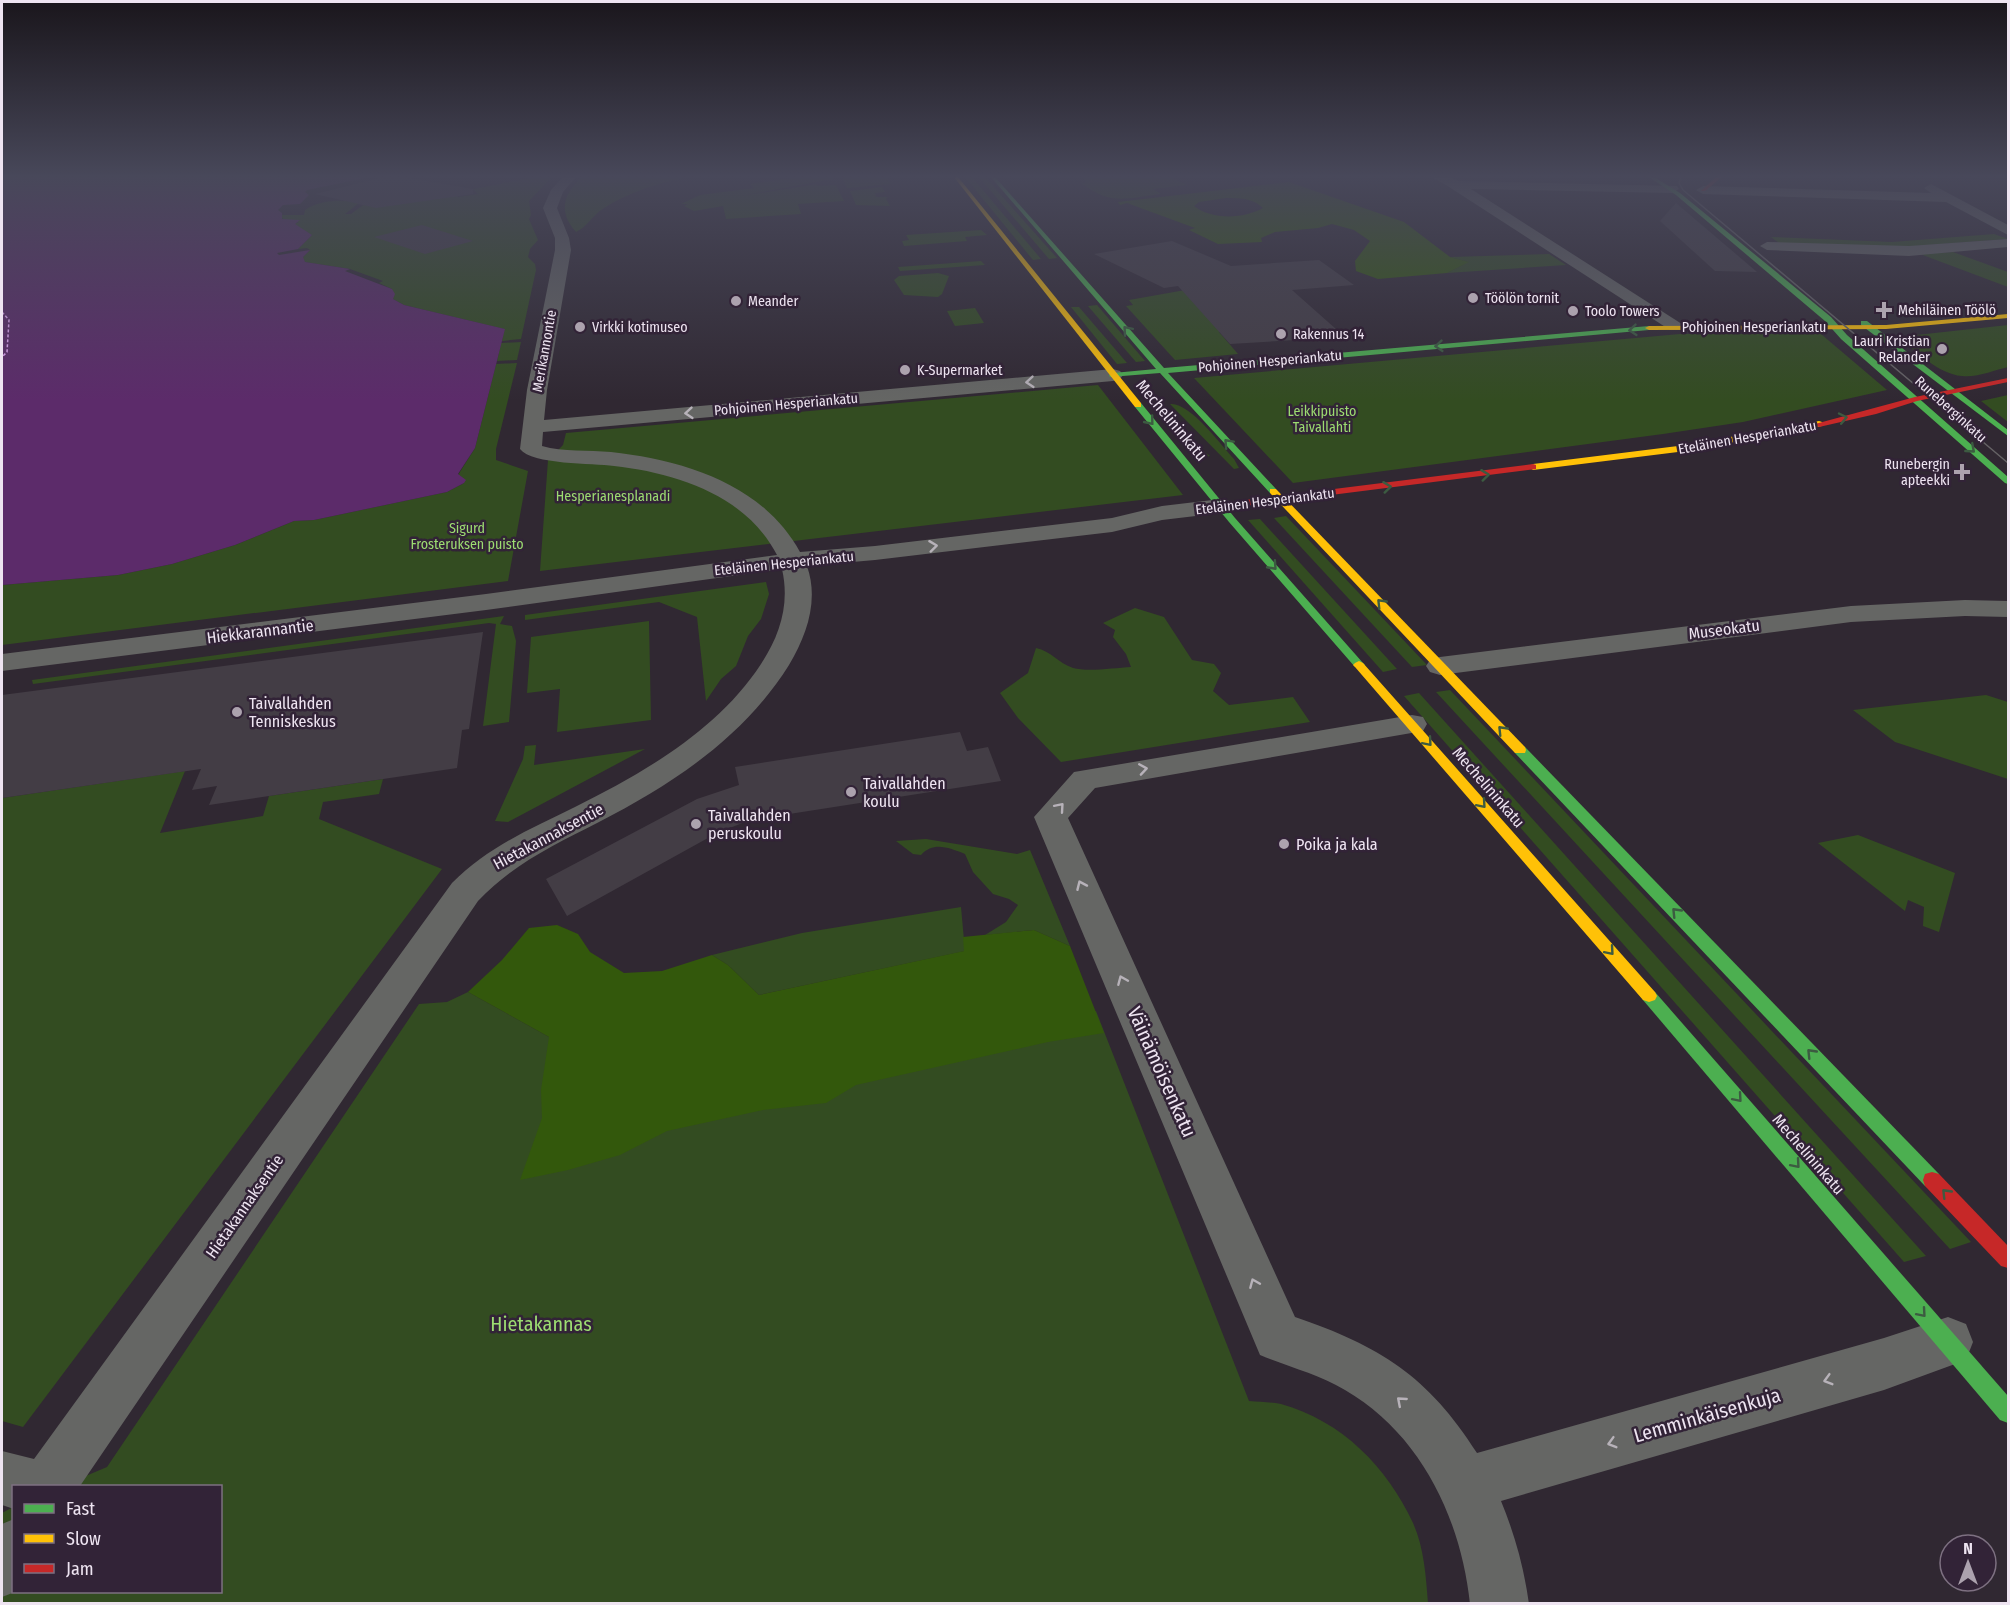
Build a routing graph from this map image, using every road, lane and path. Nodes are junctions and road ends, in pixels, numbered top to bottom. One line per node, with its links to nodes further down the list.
1 (562, 252): 20 (street, Merikannontie)
2 (1015, 252): 14 (main road, Mechelininkatu)
3 (1058, 252): 13 (main road, Mechelininkatu, one-way to 3)
4 (1560, 252): 10 (street)
5 (1746, 252): 11 (main road, Runeberginkatu)
6 (1774, 252): 7 (main road)
7 (1786, 261)
8 (1850, 312): 12 (main road, Runeberginkatu)
9 (2008, 316): 12 (main road, Pohjoinen Hesperiankatu)
10 (1676, 326): 11 (main road, Pohjoinen Hesperiankatu); 13 (main road, Pohjoinen Hesperiankatu, one-way to 13)
11 (1835, 327): 12 (main road, Pohjoinen Hesperiankatu); 17 (main road, Runeberginkatu)
12 (1870, 327): 16 (main road, Runeberginkatu)
13 (1162, 371): 14 (main road, Pohjoinen Hesperiankatu); 23 (main road, Mechelininkatu, one-way to 13)
14 (1113, 375): 20 (street, Pohjoinen Hesperiankatu, one-way to 20); 24 (main road, Mechelininkatu, one-way to 24)
15 (2008, 380): 16 (main road, Eteläinen Hesperiankatu)
16 (1954, 392): 17 (main road, Eteläinen Hesperiankatu); 21 (main road, Runeberginkatu)
17 (1915, 399): 18 (main road, Eteläinen Hesperiankatu); 19 (main road, Runeberginkatu)
18 (1874, 412): 19 (main road); 23 (main road, Eteläinen Hesperiankatu, one-way to 18)
19 (1945, 426): 22 (main road, Runeberginkatu, one-way to 22)
20 (532, 427): 25 (street, Hietakannaksentie)
21 (2008, 434)
22 (2008, 481)
23 (1280, 499): 24 (main road, Eteläinen Hesperiankatu); 29 (main road, Mechelininkatu, one-way to 23)
24 (1221, 506): 25 (street, Eteläinen Hesperiankatu, one-way to 24); 30 (main road, Mechelininkatu, one-way to 30)
25 (791, 560): 26 (street, Eteläinen Hesperiankatu); 37 (street, Hietakannaksentie)
26 (518, 597): 28 (street, Hiekkarannantie)
27 (2008, 609): 29 (street, Museokatu)
28 (2, 663)
29 (1440, 666): 31 (main road, Mechelininkatu, one-way to 29)
30 (1412, 724): 32 (main road, Mechelininkatu, one-way to 32); 35 (street, Väinämöisenkatu, one-way to 30)
31 (2008, 1259)
32 (1948, 1342): 33 (main road, Mechelininkatu); 35 (street, Lemminkäisenkuja, one-way to 35)
33 (2008, 1412)
34 (2, 1478): 36 (street)
35 (1465, 1484): 40 (street, Väinämöisenkatu)
36 (27, 1485)
37 (49, 1485)
38 (12, 1550): 39 (street)
39 (2, 1568)
40 (1500, 1604)

